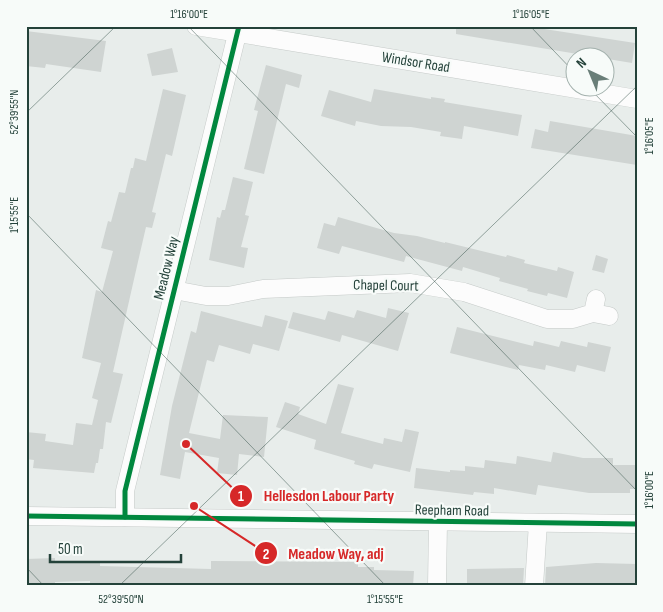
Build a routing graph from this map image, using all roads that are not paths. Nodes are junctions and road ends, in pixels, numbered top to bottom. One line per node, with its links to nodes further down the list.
1 (196, 26): 2 (street, Windsor Road)
2 (238, 30): 3 (street, Windsor Road); 4 (street, Meadow Way)
3 (637, 99)
4 (174, 290): 5 (street, Chapel Court); 7 (street, Meadow Way)
5 (600, 309)
6 (26, 516): 7 (street, Reepham Road)
7 (125, 516): 8 (street, Reepham Road)
8 (438, 522): 9 (street, Reepham Road); 11 (street)
9 (538, 523): 10 (street, Reepham Road); 12 (street)
10 (637, 524)
11 (438, 586)
12 (534, 586)

